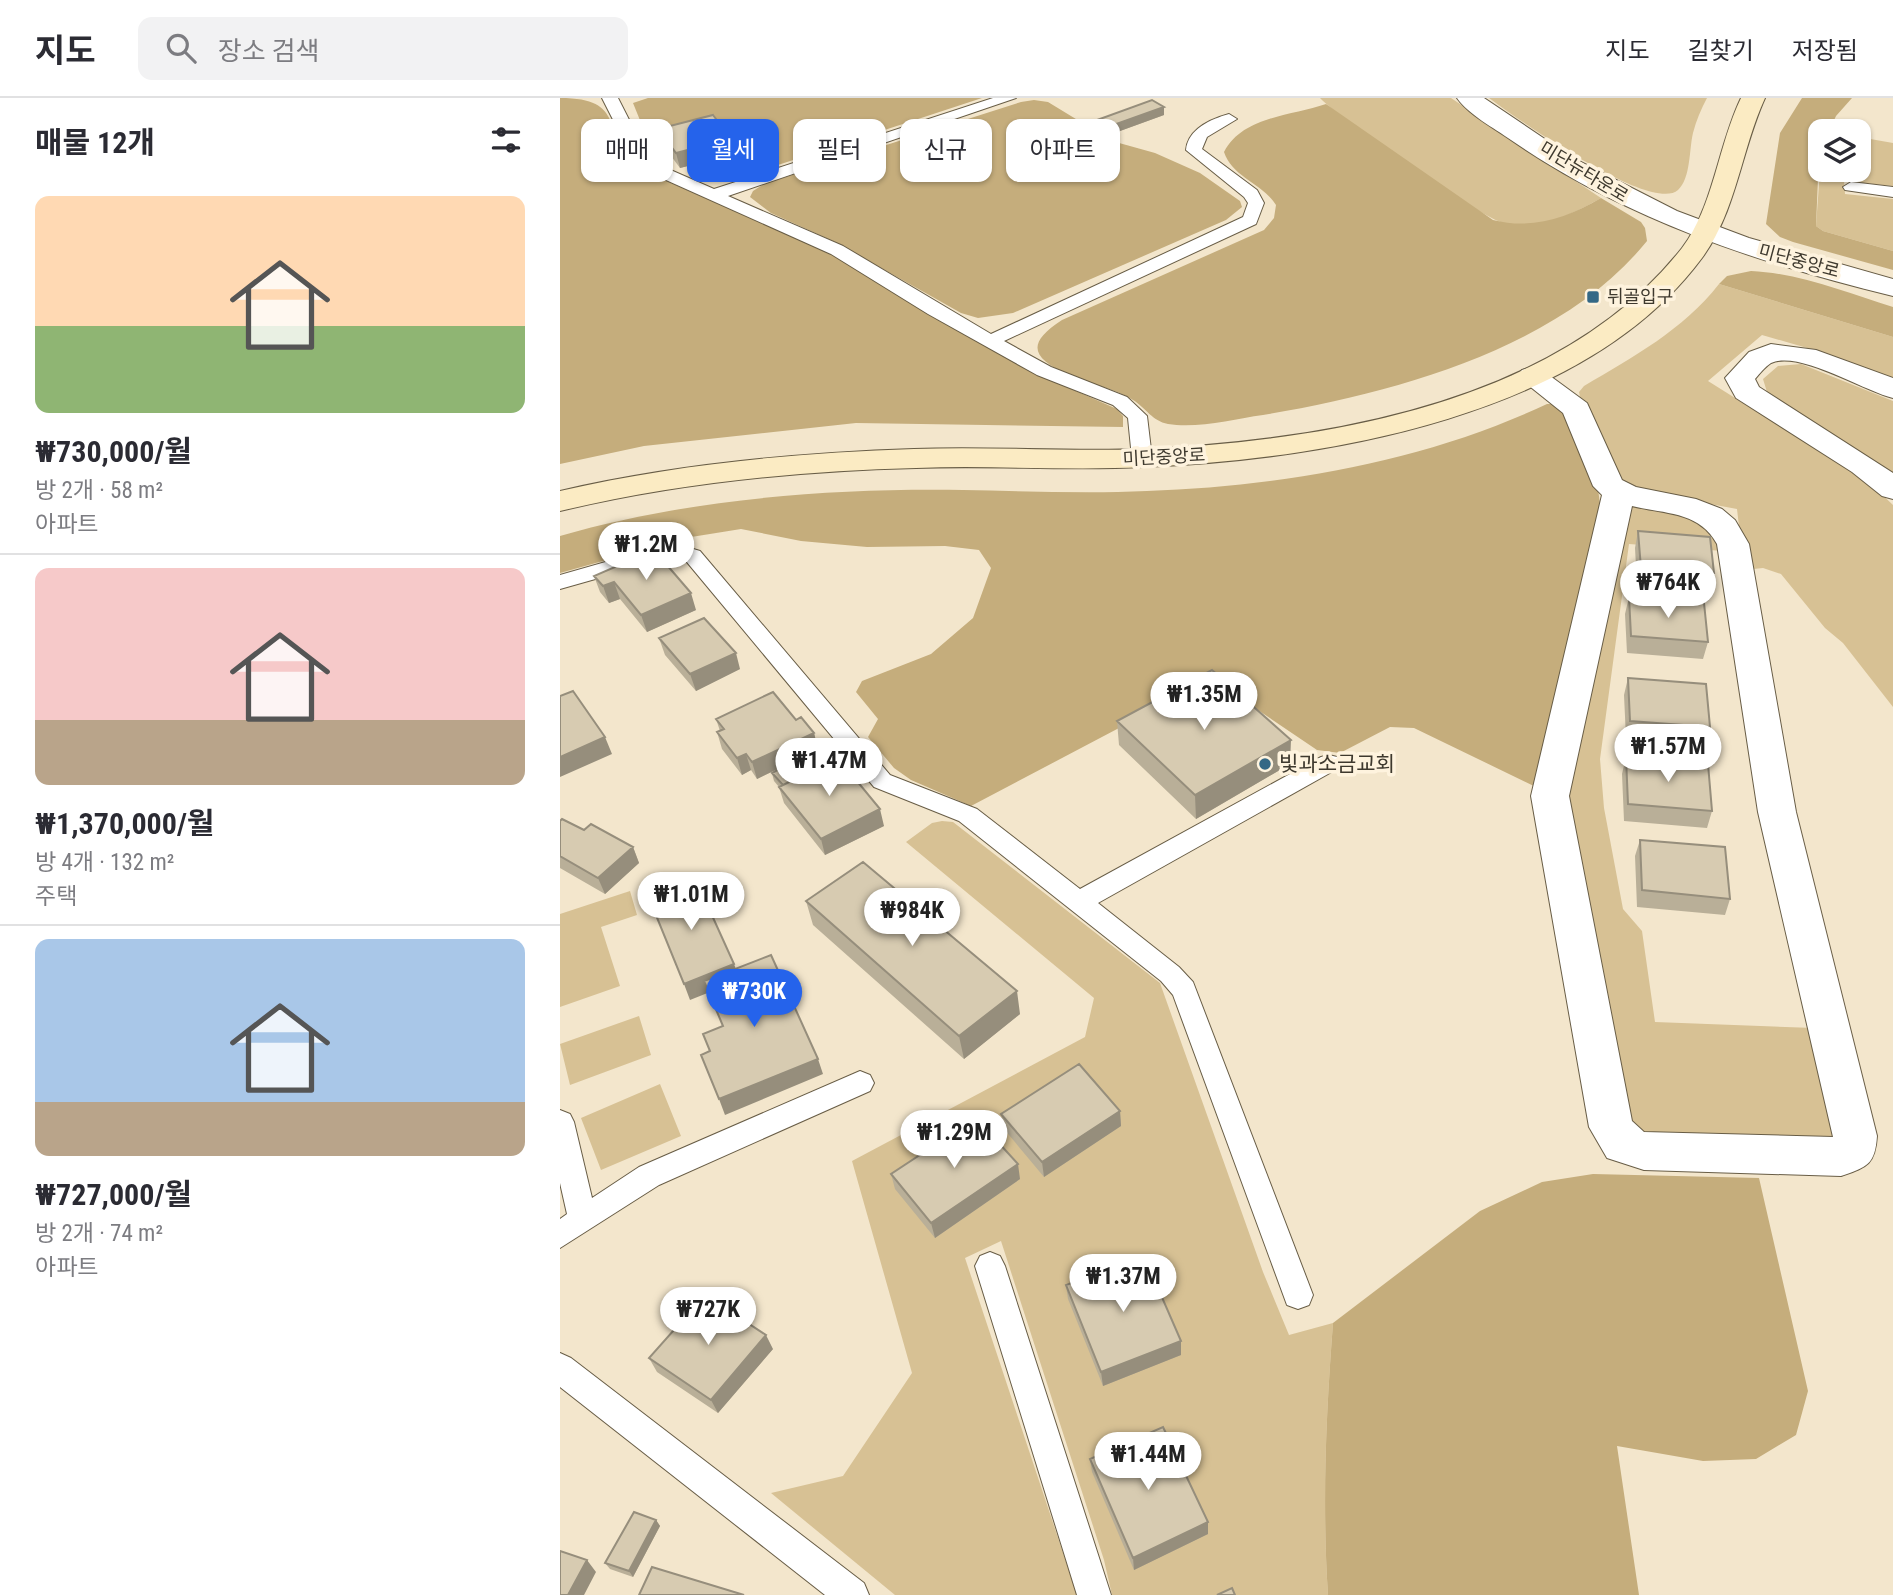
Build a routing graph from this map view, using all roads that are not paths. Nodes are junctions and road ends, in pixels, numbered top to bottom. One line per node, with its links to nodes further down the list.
1 (610, 98): 8 (lane)
2 (1008, 98): 8 (lane)
3 (1469, 98): 9 (street, 미단뉴타운로)
4 (1753, 98): 9 (street, 미단중앙로)
5 (1229, 118): 11 (lane)
6 (1850, 187): 7 (lane)
7 (1893, 192)
8 (713, 195): 11 (lane)
9 (1706, 232): 10 (street, 미단중앙로); 12 (street, 미단중앙로)
10 (1893, 288)
11 (990, 341): 14 (lane)
12 (1532, 376): 14 (street, 미단중앙로); 16 (street)
13 (1893, 389): 15 (street)
14 (1142, 458): 17 (street, 미단중앙로)
15 (1893, 489)
16 (1618, 492): 16 (street)
17 (560, 501)
18 (560, 582): 20 (lane)
19 (1329, 763): 20 (lane)
20 (1079, 902): 25 (lane)
21 (860, 1083): 23 (lane)
22 (560, 1122): 23 (lane)
23 (571, 1227)
24 (989, 1266): 28 (lane)
25 (1298, 1296)
26 (560, 1368): 27 (lane)
27 (852, 1595)
28 (1094, 1595)

